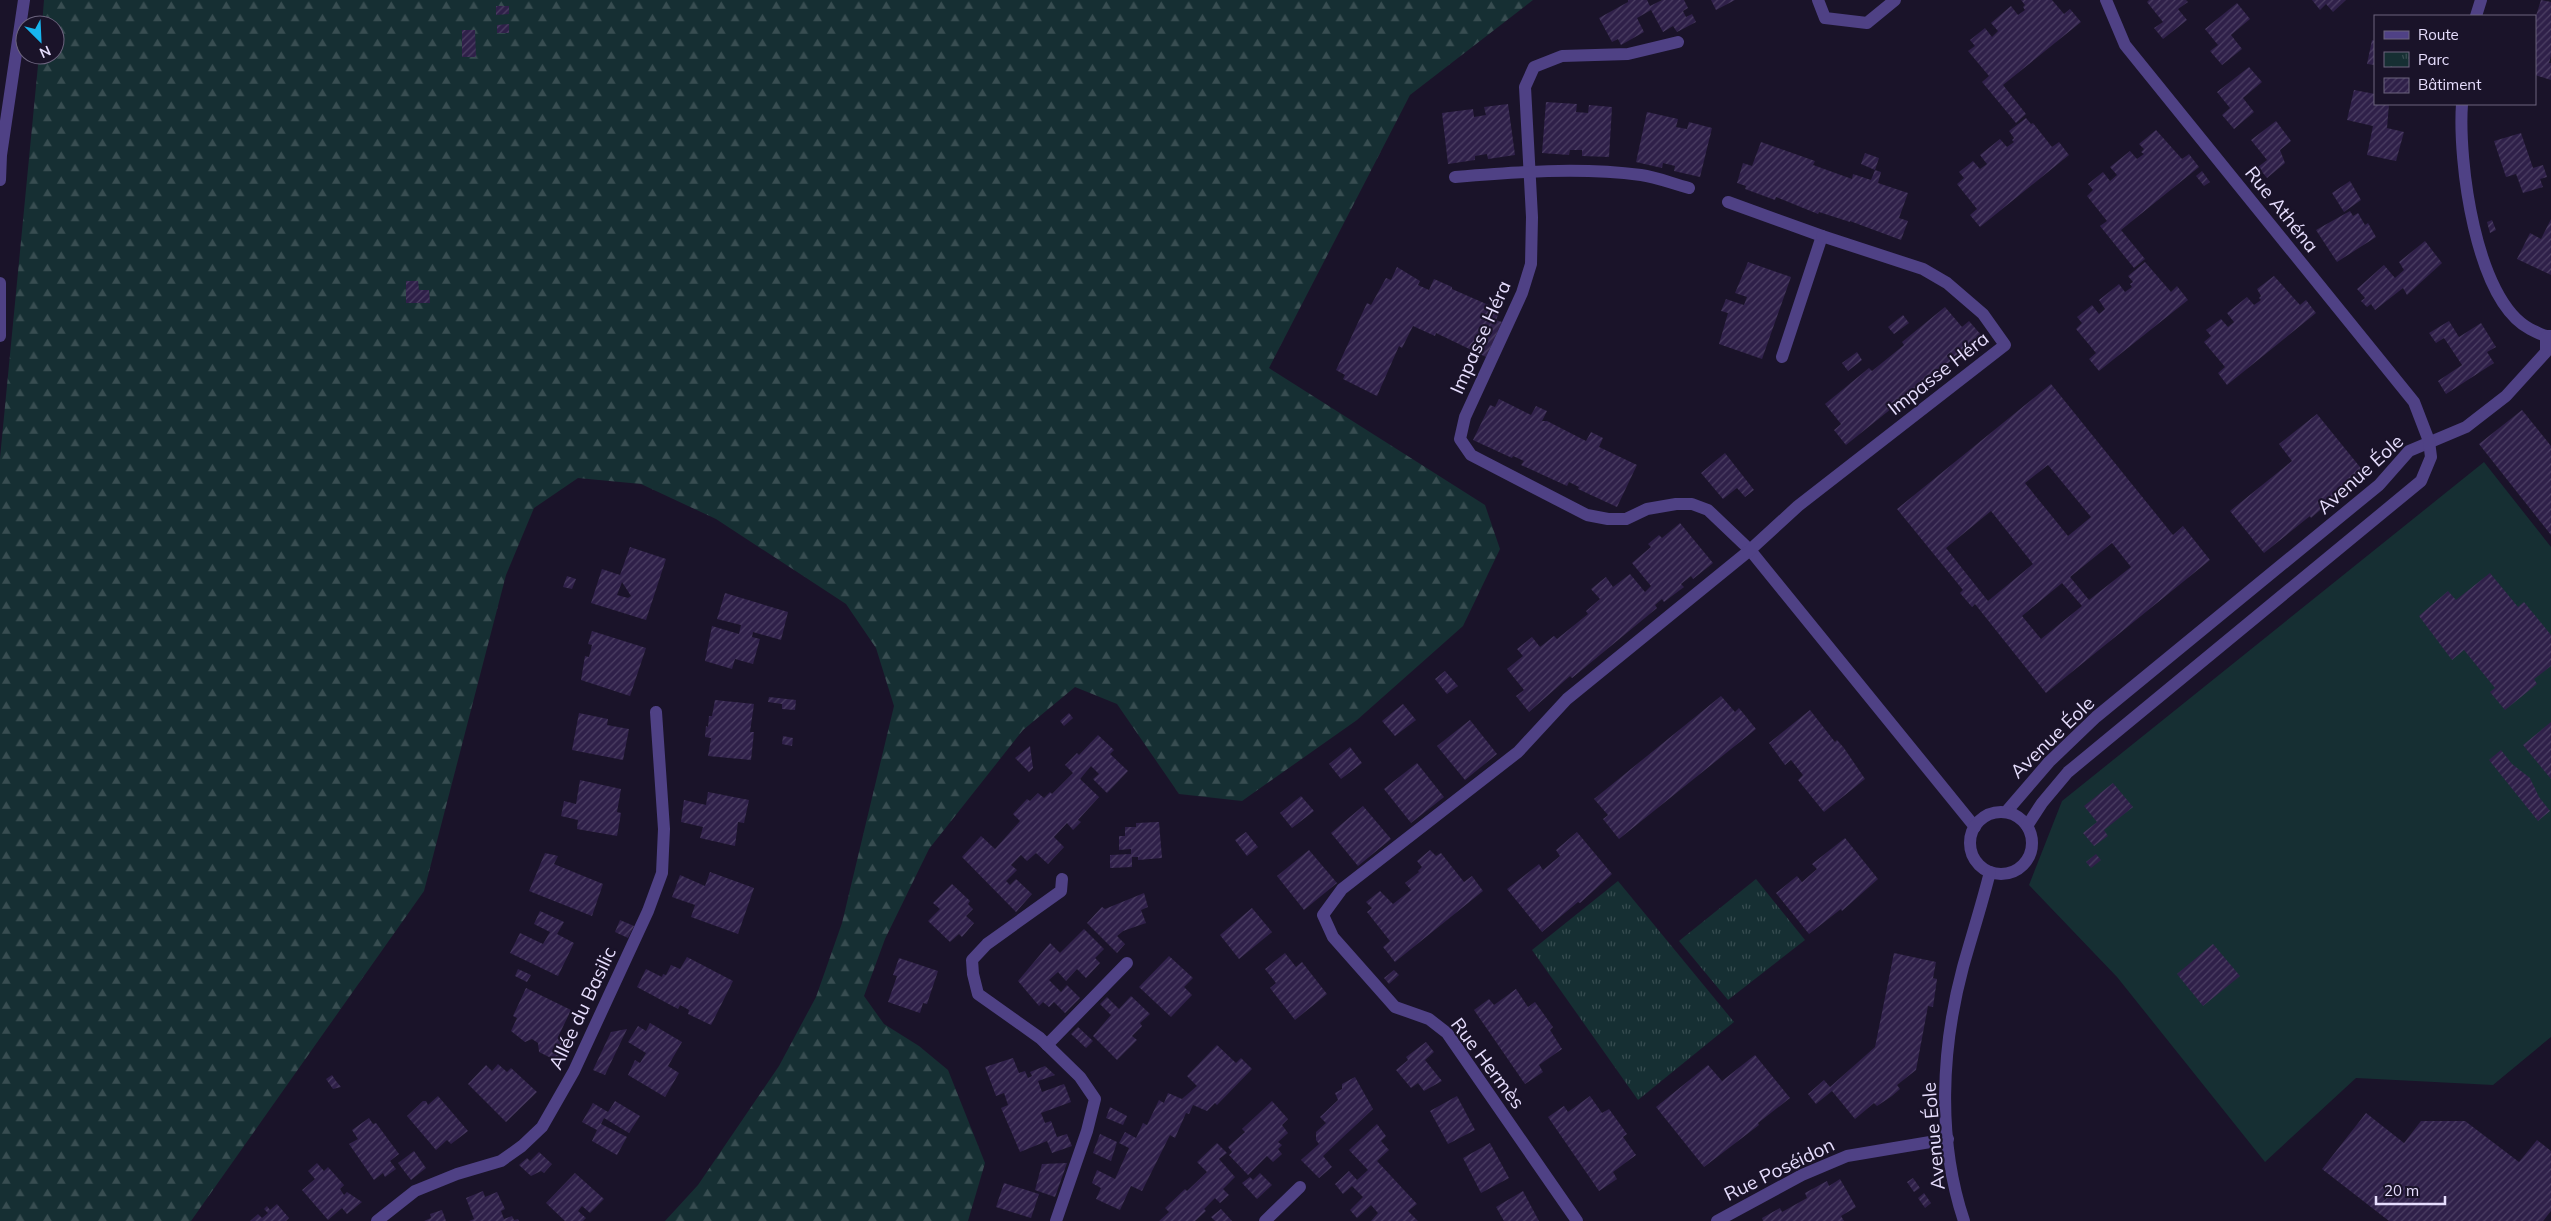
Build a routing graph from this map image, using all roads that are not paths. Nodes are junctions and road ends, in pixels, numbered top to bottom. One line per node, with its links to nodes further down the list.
1 (24, 0): 11 (street)
2 (1818, 0): 3 (street)
3 (1895, 0)
4 (2106, 0): 19 (street, Rue Athéna)
5 (2481, 0): 6 (street)
6 (2476, 15)
7 (1678, 42): 9 (street, Impasse Héra)
8 (2462, 105): 17 (street)
9 (1529, 171): 10 (street); 12 (street); 20 (street, Impasse Héra)
10 (1455, 177)
11 (0, 180)
12 (1689, 188)
13 (1728, 202): 14 (street)
14 (1822, 236): 18 (street); 20 (street, Impasse Héra)
15 (0, 283): 16 (street)
16 (0, 336)
17 (2548, 336): 19 (street)
18 (1782, 357)
19 (2429, 442): 22 (street, Avenue Éole); 23 (street, Avenue Éole)
20 (1750, 550): 24 (street, Impasse Héra); 34 (street, Rue Hermès)
21 (656, 712): 31 (street, Allée du Basilic)
22 (2006, 812): 23 (street); 24 (street)
23 (2027, 826): 25 (street)
24 (1974, 827): 25 (street)
25 (1990, 872): 29 (street, Avenue Éole)
26 (1062, 879): 28 (street)
27 (1127, 963): 28 (street)
28 (1047, 1044): 32 (street)
29 (1948, 1139): 35 (street, Rue Poséidon); 36 (street, Avenue Éole)
30 (1300, 1187): 33 (street)
31 (377, 1221)
32 (1056, 1221)
33 (1265, 1221)
34 (1577, 1221)
35 (1717, 1221)
36 (1964, 1221)

